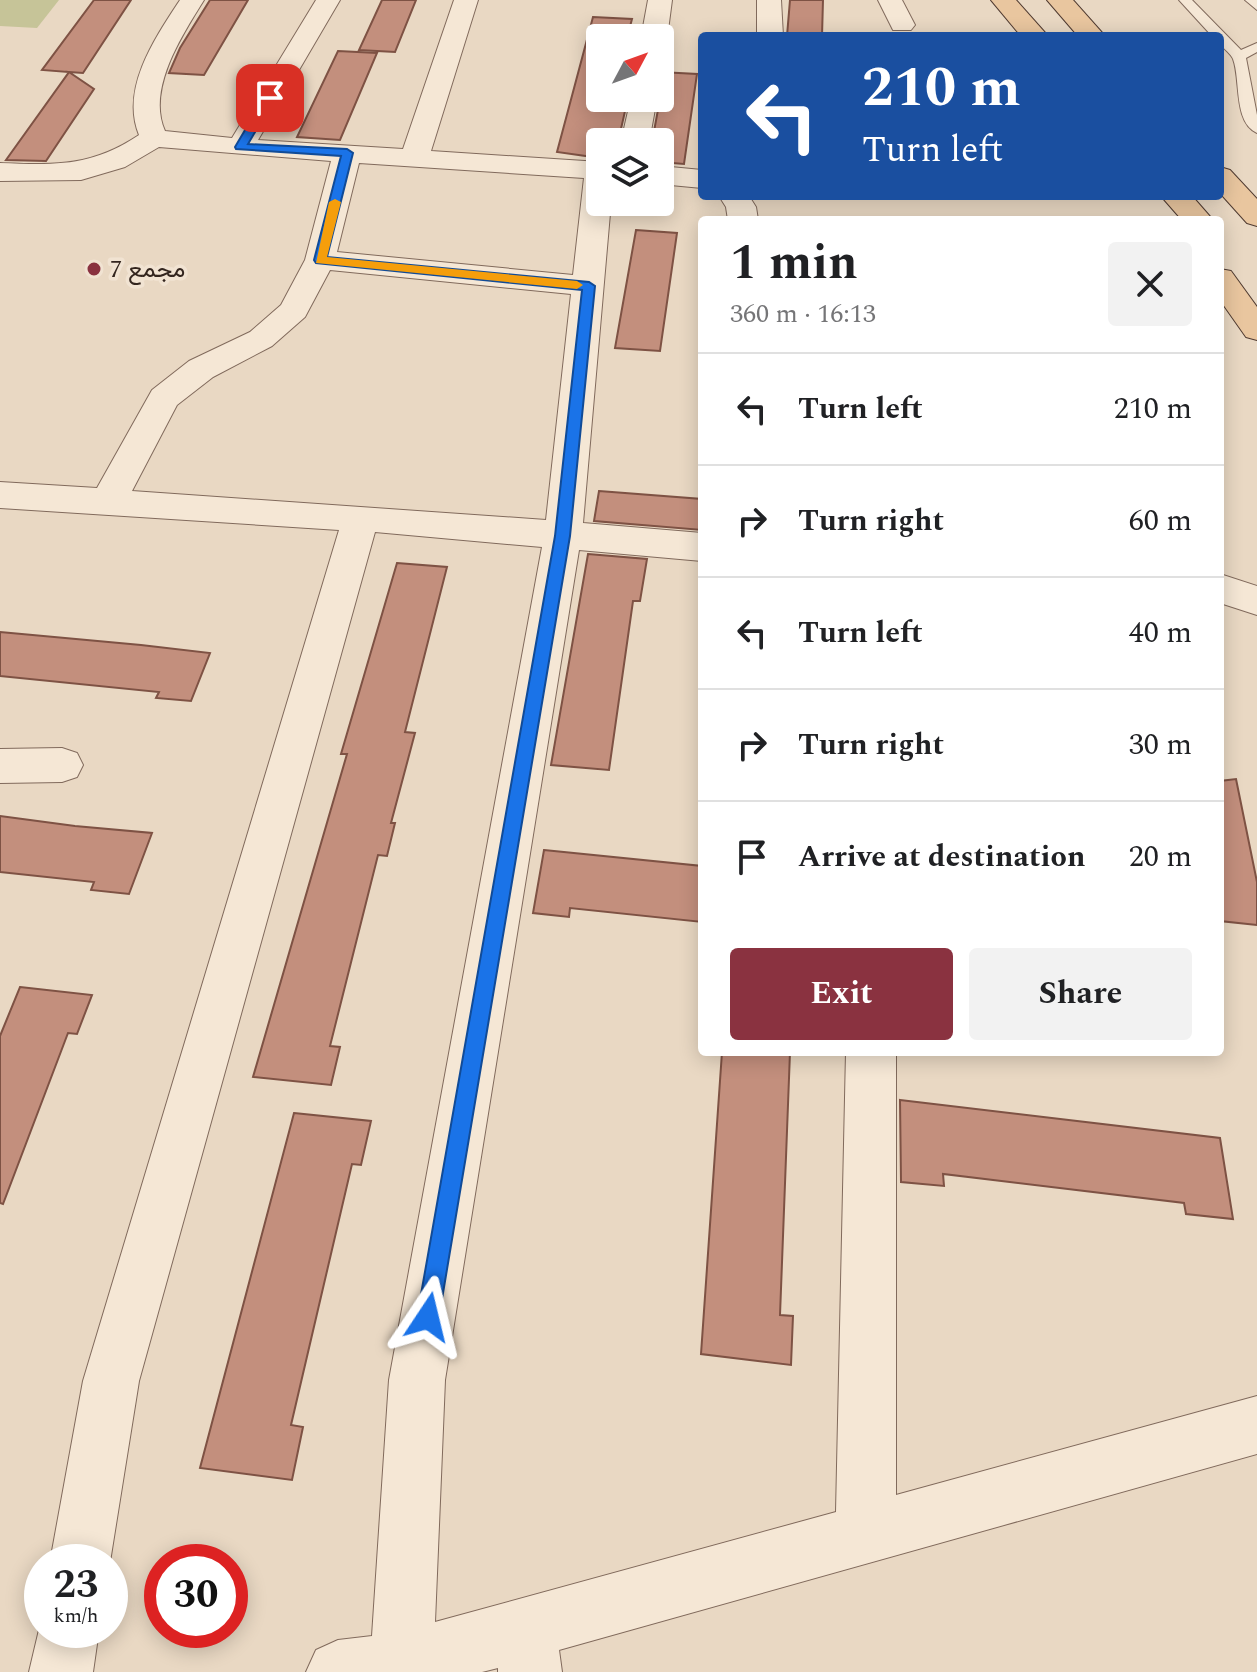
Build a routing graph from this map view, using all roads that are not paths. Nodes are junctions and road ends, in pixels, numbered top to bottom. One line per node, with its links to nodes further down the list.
1 (192, 0): 22 (street)
2 (328, 0): 23 (street)
3 (466, 0): 25 (street)
4 (660, 0): 12 (street)
5 (769, 0): 14 (street)
6 (890, 0): 13 (street)
7 (1003, 0): 15 (main road)
8 (1059, 0): 16 (main road)
9 (1185, 0): 17 (lane)
10 (1251, 0): 11 (lane)
11 (1257, 6)
12 (656, 24)
13 (902, 25)
14 (770, 32)
15 (1031, 32)
16 (1088, 32)
17 (1216, 32)
18 (1224, 40): 20 (lane)
19 (1257, 47): 20 (lane)
20 (1239, 56): 21 (lane)
21 (1257, 129)
22 (154, 138): 23 (street); 27 (street)
23 (240, 147): 24 (street)
24 (347, 153): 25 (street); 36 (street)
25 (415, 156): 26 (street)
26 (586, 170)
27 (0, 172)
28 (674, 176): 29 (street)
29 (698, 179)
30 (1224, 180): 32 (main road)
31 (1180, 200): 34 (main road)
32 (1252, 210)
33 (595, 216): 38 (street)
34 (1194, 216)
35 (1224, 249): 39 (main road)
36 (320, 260): 38 (street); 42 (street)
37 (1224, 284): 40 (main road)
38 (589, 286): 44 (street)
39 (1257, 286)
40 (1257, 330)
41 (0, 495): 42 (street)
42 (109, 500): 43 (street)
43 (361, 518): 44 (street); 55 (street)
44 (563, 536): 45 (street); 58 (street)
45 (698, 547)
46 (1224, 581): 47 (street)
47 (1257, 585)
48 (1224, 589): 49 (street)
49 (1257, 601)
50 (62, 765): 51 (street)
51 (0, 766)
52 (871, 1056): 54 (street)
53 (1257, 1425): 54 (street)
54 (866, 1534): 57 (street)
55 (83, 1544)
56 (65, 1648): 59 (street)
57 (528, 1650): 58 (street)
58 (402, 1663): 60 (street)
59 (61, 1672)
60 (338, 1672)

